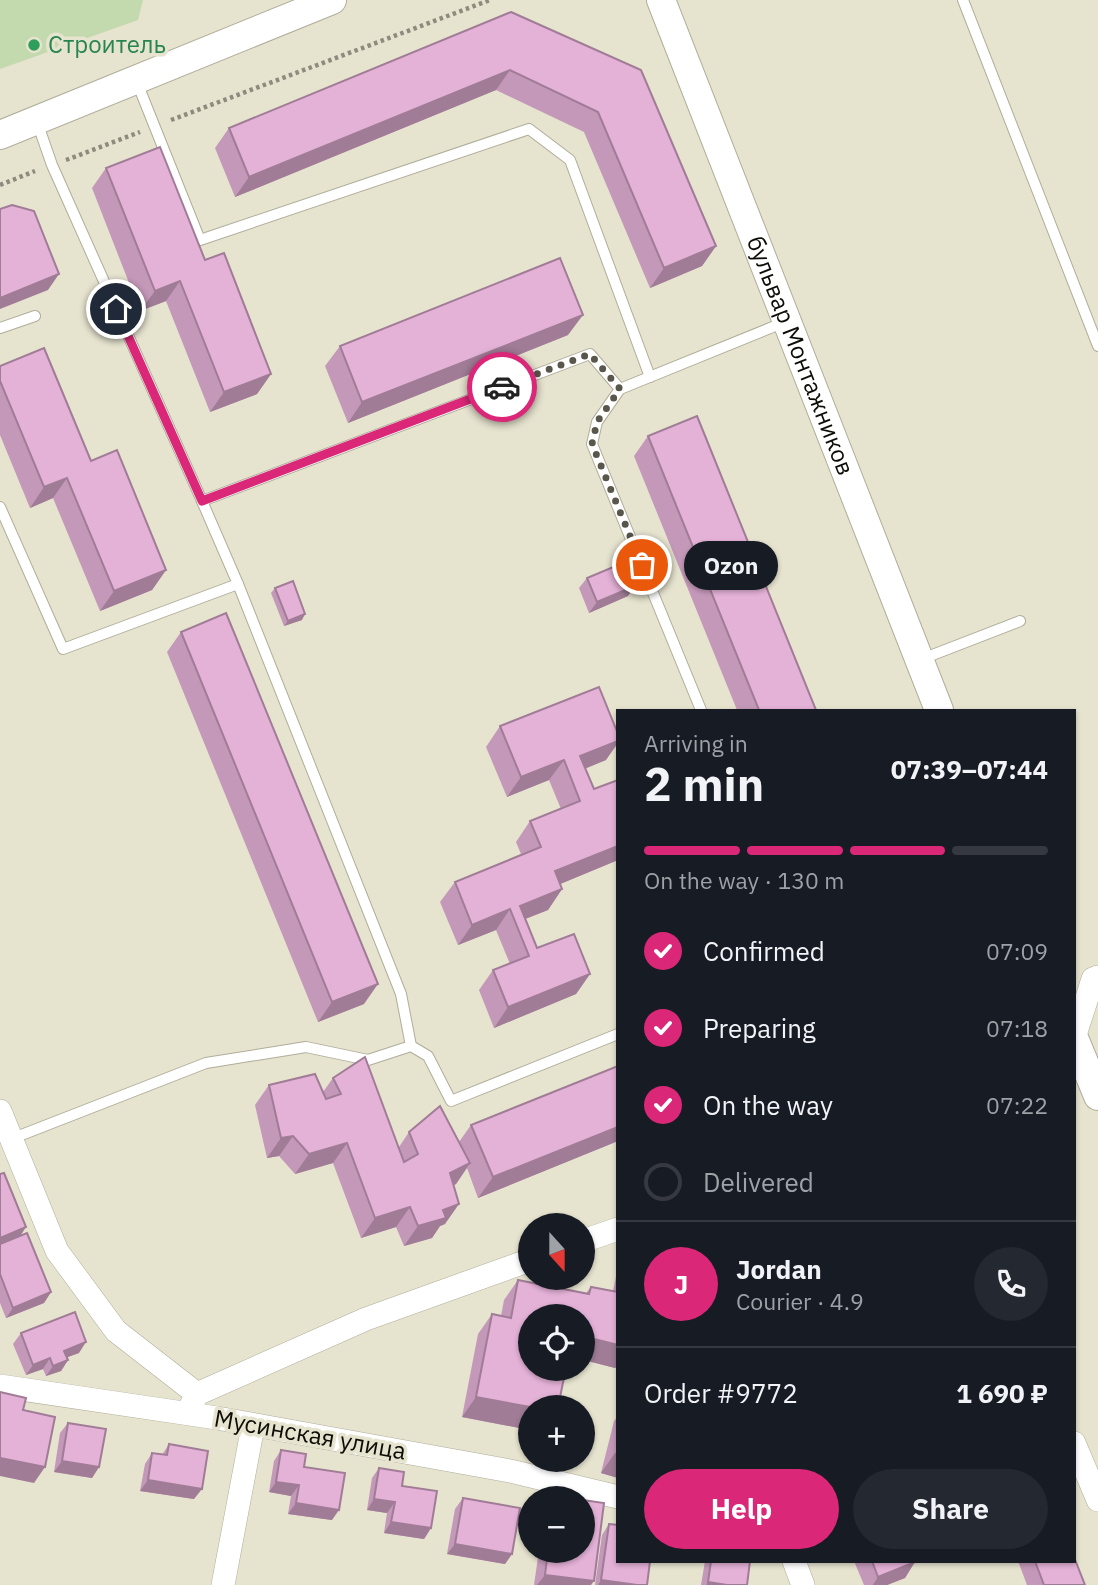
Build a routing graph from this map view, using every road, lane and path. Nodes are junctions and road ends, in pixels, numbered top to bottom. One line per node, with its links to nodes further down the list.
1 (332, 0): 5 (street)
2 (489, 0): 7 (path)
3 (661, 0): 12 (street, бульвар Монтажников)
4 (963, 0): 14 (lane)
5 (136, 80): 6 (street); 7 (lane)
6 (36, 120): 8 (street); 9 (lane)
7 (155, 127): 9 (path); 15 (lane)
8 (0, 135)
9 (52, 165): 10 (path); 17 (lane)
10 (0, 185)
11 (35, 316): 13 (lane)
12 (786, 322): 15 (lane); 21 (street, бульвар Монтажников)
13 (0, 328)
14 (1098, 346)
15 (650, 377): 16 (lane)
16 (620, 389): 17 (lane); 22 (lane)
17 (202, 501): 19 (lane)
18 (0, 507): 19 (lane)
19 (238, 584): 28 (lane)
20 (1020, 621): 21 (lane)
21 (918, 660): 23 (street, бульвар Монтажников)
22 (701, 709)
23 (939, 709)
24 (1098, 977): 25 (street)
25 (1076, 1032)
26 (616, 1035): 28 (lane)
27 (1076, 1043): 29 (street)
28 (411, 1046): 31 (lane)
29 (1098, 1096)
30 (0, 1111): 31 (street)
31 (11, 1139): 36 (street)
32 (616, 1229): 33 (street)
33 (595, 1237)
34 (518, 1264): 36 (street)
35 (0, 1386): 36 (street, Мусинская улица)
36 (192, 1403): 37 (street, Мусинская улица)
37 (253, 1426): 39 (street, Мусинская улица); 44 (street)
38 (1076, 1448): 42 (street)
39 (518, 1471)
40 (558, 1472): 41 (street, Мусинская улица)
41 (616, 1496)
42 (1098, 1500)
43 (795, 1563): 45 (street)
44 (223, 1585)
45 (803, 1585)

